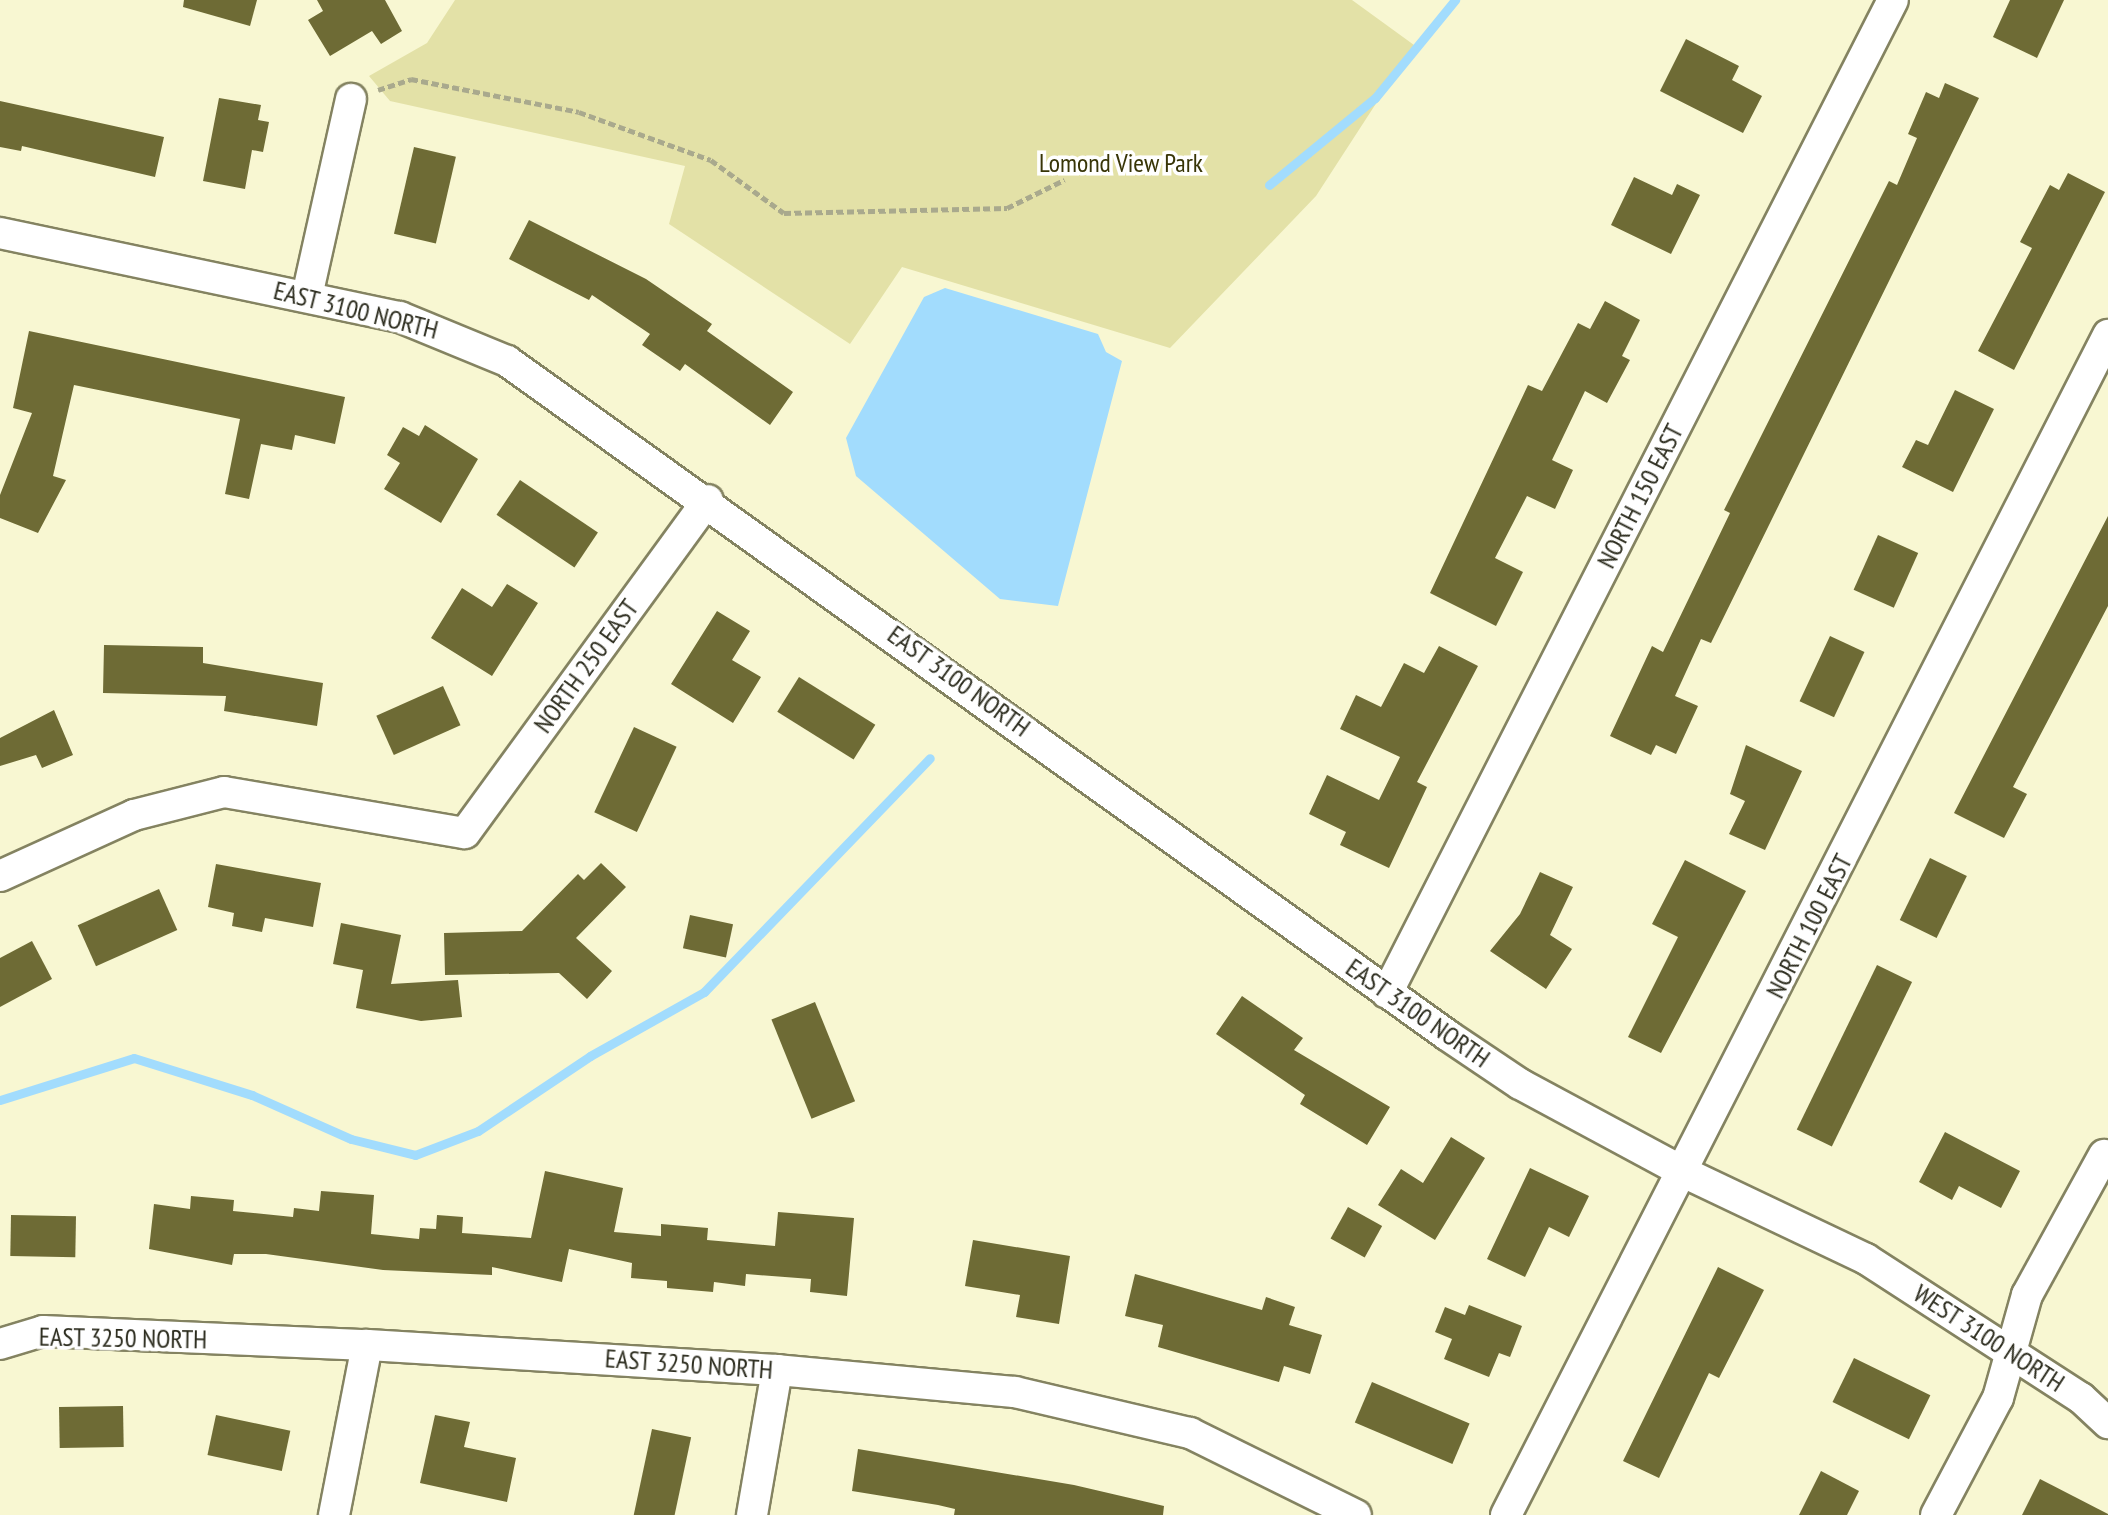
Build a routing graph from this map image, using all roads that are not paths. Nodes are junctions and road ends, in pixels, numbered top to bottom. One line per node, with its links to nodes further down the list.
1 (1894, 0): 8 (street, NORTH 150 EAST)
2 (351, 99): 4 (street)
3 (0, 233): 4 (street, EAST 3100 NORTH)
4 (307, 296): 6 (street, EAST 3100 NORTH)
5 (2108, 335): 10 (street, NORTH 100 EAST)
6 (708, 500): 7 (street, NORTH 250 EAST); 8 (street, EAST 3100 NORTH)
7 (0, 876)
8 (1387, 993): 10 (street, EAST 3100 NORTH)
9 (2104, 1154): 14 (street)
10 (1685, 1173): 11 (street, EAST 3100 NORTH); 20 (street, NORTH 100 EAST)
11 (1866, 1259): 14 (street, WEST 3100 NORTH)
12 (0, 1344): 13 (street, EAST 3250 NORTH)
13 (367, 1345): 15 (street, EAST 3250 NORTH); 17 (street)
14 (2015, 1354): 16 (street, WEST 3100 NORTH); 21 (street)
15 (778, 1370): 18 (street); 19 (street, EAST 3250 NORTH)
16 (2108, 1423)
17 (334, 1515)
18 (752, 1515)
19 (1356, 1515)
20 (1506, 1515)
21 (1936, 1515)

